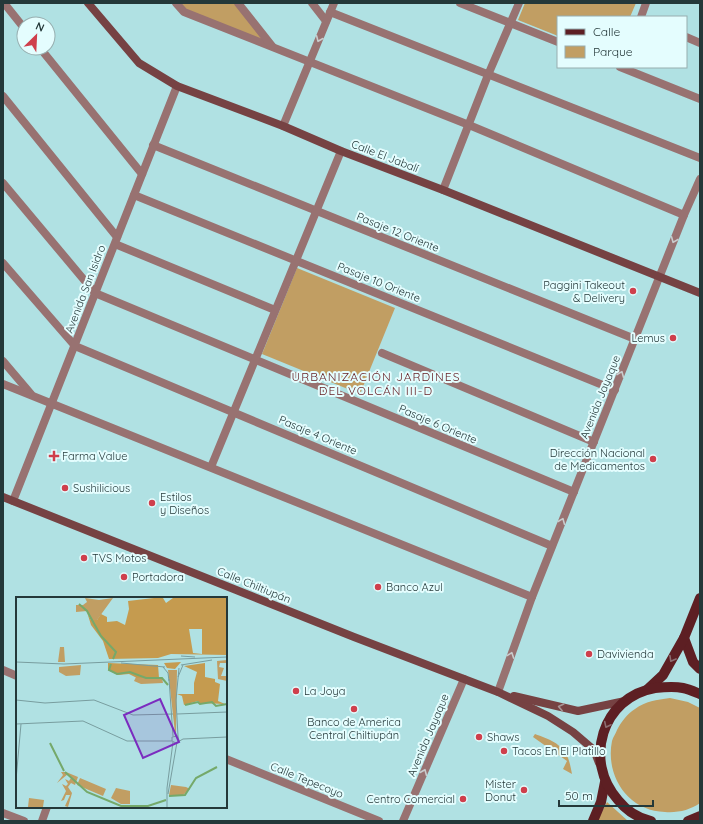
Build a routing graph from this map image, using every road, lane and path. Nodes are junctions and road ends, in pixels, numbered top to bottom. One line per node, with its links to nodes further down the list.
1 (4, 3): 12 (street)
2 (88, 3): 23 (main road, Calle El Jabalí)
3 (176, 3): 18 (street)
4 (238, 3): 18 (street)
5 (312, 3): 13 (street)
6 (334, 3): 10 (street)
7 (460, 3): 14 (street)
8 (519, 3): 14 (street)
9 (646, 3): 11 (street)
10 (330, 12): 13 (street); 22 (street)
11 (641, 16)
12 (16, 18)
13 (326, 21): 20 (street, one-way to 20)
14 (510, 23): 16 (street); 22 (street)
15 (687, 37): 17 (street)
16 (557, 42)
17 (700, 43)
18 (273, 48): 20 (street)
19 (46, 56): 31 (street)
20 (309, 62): 26 (street); 27 (street)
21 (623, 68): 25 (street)
22 (488, 74): 26 (street); 30 (street)
23 (177, 86): 27 (main road, Calle El Jabalí); 28 (street, Avenida San Isidro)
24 (3, 96): 38 (street)
25 (700, 99)
26 (469, 125): 34 (street); 37 (street)
27 (282, 126): 29 (main road, Calle El Jabalí)
28 (154, 145): 31 (street, Avenida San Isidro); 36 (street, Pasaje 12 Oriente)
29 (341, 151): 34 (main road, Calle El Jabalí); 36 (street)
30 (700, 158)
31 (142, 174): 35 (street, Avenida San Isidro)
32 (700, 179): 37 (street, Avenida Jayaque)
33 (3, 184): 42 (street)
34 (443, 190): 41 (main road, Calle El Jabalí)
35 (134, 195): 38 (street, Avenida San Isidro); 39 (street, Pasaje 10 Oriente)
36 (316, 210): 39 (street); 45 (street, Pasaje 12 Oriente)
37 (684, 215): 41 (street, Avenida Jayaque, one-way to 41)
38 (116, 241): 42 (street, Avenida San Isidro); 44 (street)
39 (296, 260): 44 (street); 51 (street, Pasaje 10 Oriente)
40 (3, 263): 46 (street)
41 (660, 276): 43 (main road, Calle El Jabalí); 45 (street, Avenida Jayaque)
42 (96, 293): 46 (street, Avenida San Isidro); 48 (street, Pasaje 6 Oriente)
43 (700, 293)
44 (275, 310): 48 (street)
45 (635, 339): 51 (street, Avenida Jayaque, one-way to 45)
46 (75, 346): 53 (street, Avenida San Isidro); 54 (street, Pasaje 4 Oriente)
47 (382, 353): 55 (street)
48 (255, 359): 54 (street); 57 (street, Pasaje 6 Oriente)
49 (3, 361): 52 (street)
50 (3, 384): 52 (street)
51 (615, 390): 55 (street, Avenida Jayaque)
52 (32, 396): 53 (street)
53 (52, 404): 56 (street); 59 (street, Avenida San Isidro)
54 (233, 411): 56 (street); 60 (street, Pasaje 4 Oriente)
55 (594, 442): 57 (street, Avenida Jayaque)
56 (211, 468): 61 (street)
57 (574, 492): 60 (street, Avenida Jayaque, one-way to 57)
58 (3, 497): 59 (main road, Calle Chiltiupán)
59 (14, 501): 67 (main road, Calle Chiltiupán)
60 (552, 546): 61 (street, Avenida Jayaque)
61 (532, 597): 69 (street, Avenida Jayaque, one-way to 61)
62 (700, 598): 63 (main road)
63 (684, 638): 64 (main road); 68 (main road, one-way to 68)
64 (700, 669)
65 (3, 670): 66 (street)
66 (16, 676)
67 (464, 679): 69 (main road, Calle Chiltiupán); 81 (street, Avenida Jayaque, one-way to 67)
68 (648, 690): 70 (main road); 71 (main road)
69 (498, 692): 71 (main road, Calle Chiltiupán, one-way to 69); 73 (main road, Calle Chiltiupán)
70 (700, 694)
71 (626, 701): 73 (main road, one-way to 73)
72 (227, 759): 80 (street, Calle Tepecoyo)
73 (601, 767): 74 (main road)
74 (605, 782): 82 (main road); 83 (main road)
75 (47, 808): 79 (street)
76 (3, 813): 78 (street)
77 (700, 816): 84 (main road)
78 (24, 821)
79 (42, 821)
80 (379, 821)
81 (403, 821)
82 (593, 821)
83 (651, 821)
84 (688, 821)

